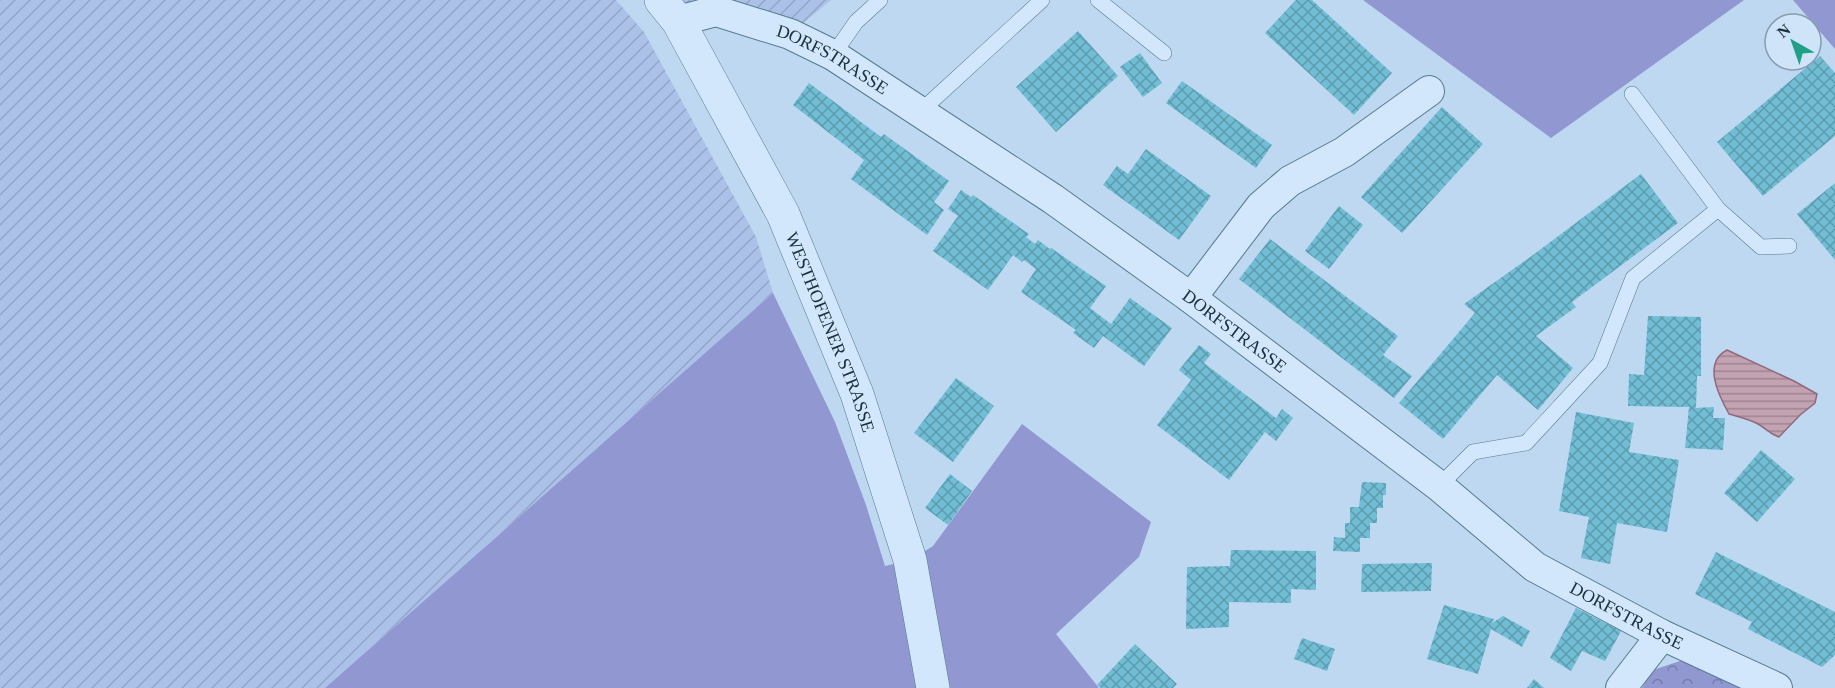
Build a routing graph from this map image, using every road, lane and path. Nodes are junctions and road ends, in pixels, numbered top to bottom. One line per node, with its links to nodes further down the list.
1 (880, 0): 6 (lane)
2 (1042, 0): 9 (lane)
3 (1098, 0): 5 (lane)
4 (670, 10): 6 (street, DORFSTRASSE); 15 (street, WESTHOFENER STRASSE)
5 (1164, 53)
6 (833, 55): 9 (street, DORFSTRASSE)
7 (1429, 91): 12 (street)
8 (1632, 94): 10 (lane)
9 (921, 111): 12 (street, DORFSTRASSE)
10 (1718, 209): 11 (lane); 13 (lane)
11 (1790, 246)
12 (1191, 298): 13 (street, DORFSTRASSE)
13 (1439, 486): 14 (street, DORFSTRASSE)
14 (1662, 635): 16 (street); 17 (street, DORFSTRASSE)
15 (933, 688)
16 (1621, 688)
17 (1777, 688)

